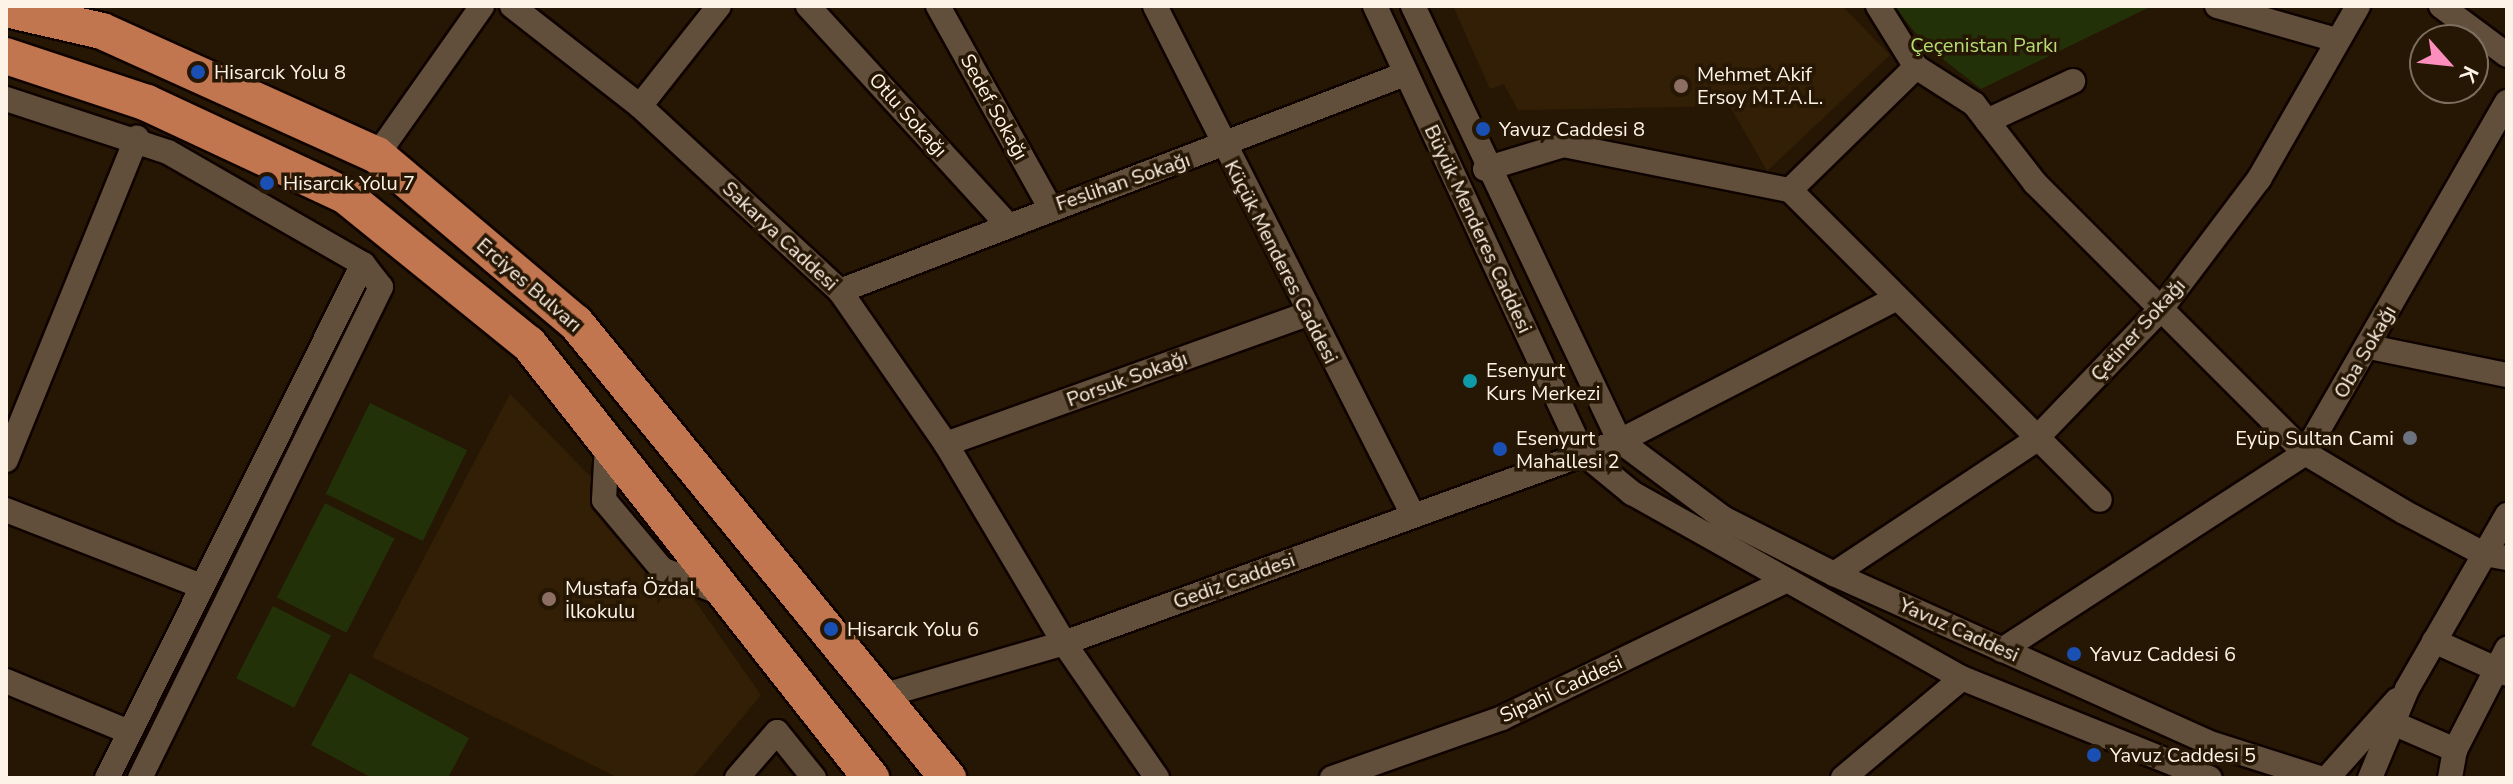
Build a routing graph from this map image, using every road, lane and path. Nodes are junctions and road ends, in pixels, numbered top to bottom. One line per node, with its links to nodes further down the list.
1 (482, 6): 26 (street)
2 (512, 6): 22 (street, Sakarya Caddesi)
3 (719, 6): 22 (street)
4 (808, 6): 30 (street, Otlu Sokağı)
5 (938, 6): 29 (street, Sedef Sokağı)
6 (1155, 6): 25 (street, Küçük Menderes Caddesi)
7 (1375, 6): 18 (street, Büyük Menderes Caddesi)
8 (1413, 6): 27 (street, Büyük Menderes Caddesi)
9 (1878, 6): 17 (street)
10 (2217, 6): 14 (street)
11 (2358, 6): 14 (street, Çetiner Sokağı)
12 (2441, 6): 15 (street)
13 (6, 9): 26 (highway, Erciyes Bulvarı)
14 (2336, 40): 34 (street, Çetiner Sokağı)
15 (2507, 55)
16 (6, 56): 67 (highway)
17 (1916, 67): 23 (street); 28 (street)
18 (1405, 74): 25 (street, Feslihan Sokağı); 41 (street, Büyük Menderes Caddesi)
19 (2073, 81): 23 (street)
20 (6, 99): 24 (street)
21 (2507, 102): 36 (street, Oba Sokağı)
22 (640, 106): 32 (street, Sakarya Caddesi)
23 (1987, 121): 34 (street)
24 (137, 138): 31 (street); 43 (street)
25 (1222, 148): 29 (street, Feslihan Sokağı); 35 (street, Küçük Menderes Caddesi)
26 (377, 155): 59 (highway, Erciyes Bulvarı)
27 (1485, 169): 28 (street); 38 (street, Büyük Menderes Caddesi)
28 (1790, 190): 33 (street)
29 (1050, 207): 30 (street, Feslihan Sokağı)
30 (1007, 224): 32 (street, Feslihan Sokağı)
31 (363, 264): 51 (street); 64 (street)
32 (840, 291): 40 (street, Sakarya Caddesi)
33 (1895, 299): 38 (street, Gediz Caddesi); 39 (street)
34 (2161, 309): 39 (street, Çetiner Sokağı); 42 (street)
35 (1307, 314): 40 (street, Porsuk Sokağı); 46 (street, Küçük Menderes Caddesi)
36 (2369, 347): 37 (street); 42 (street, Oba Sokağı)
37 (2507, 375)
38 (1620, 441): 41 (street, Gediz Caddesi); 49 (street, Yavuz Caddesi)
39 (2034, 441): 44 (street); 49 (street, Çetiner Sokağı)
40 (946, 444): 53 (street, Sakarya Caddesi)
41 (1582, 452): 46 (street, Gediz Caddesi); 50 (street, Yavuz Caddesi)
42 (2305, 453): 48 (street); 54 (street, Oba Sokağı)
43 (6, 460)
44 (2100, 500)
45 (6, 510): 51 (street)
46 (1413, 515): 53 (street, Gediz Caddesi)
47 (2507, 515): 48 (street)
48 (2496, 556): 52 (street)
49 (1834, 574): 54 (street, Yavuz Caddesi)
50 (1783, 582): 56 (street, Yavuz Caddesi); 70 (street, Sipahi Caddesi)
51 (201, 586): 61 (street)
52 (2434, 641): 55 (street); 58 (street)
53 (1064, 643): 59 (street, Gediz Caddesi); 69 (street, Sakarya Caddesi)
54 (2002, 650): 73 (street, Yavuz Caddesi)
55 (2503, 664): 62 (street)
56 (1962, 678): 71 (street); 72 (street, Yavuz Caddesi)
57 (6, 681): 61 (street)
58 (2407, 689): 60 (street); 73 (street)
59 (882, 696): 68 (highway, Erciyes Bulvarı)
60 (2393, 723): 62 (street); 74 (street)
61 (129, 732): 63 (street)
62 (2455, 750): 75 (street)
63 (107, 778)
64 (140, 778)
65 (737, 778): 66 (street)
66 (814, 778)
67 (871, 778)
68 (948, 778)
69 (1157, 778)
70 (1332, 778)
71 (1843, 778)
72 (2210, 778)
73 (2330, 778)
74 (2370, 778)
75 (2450, 778)

